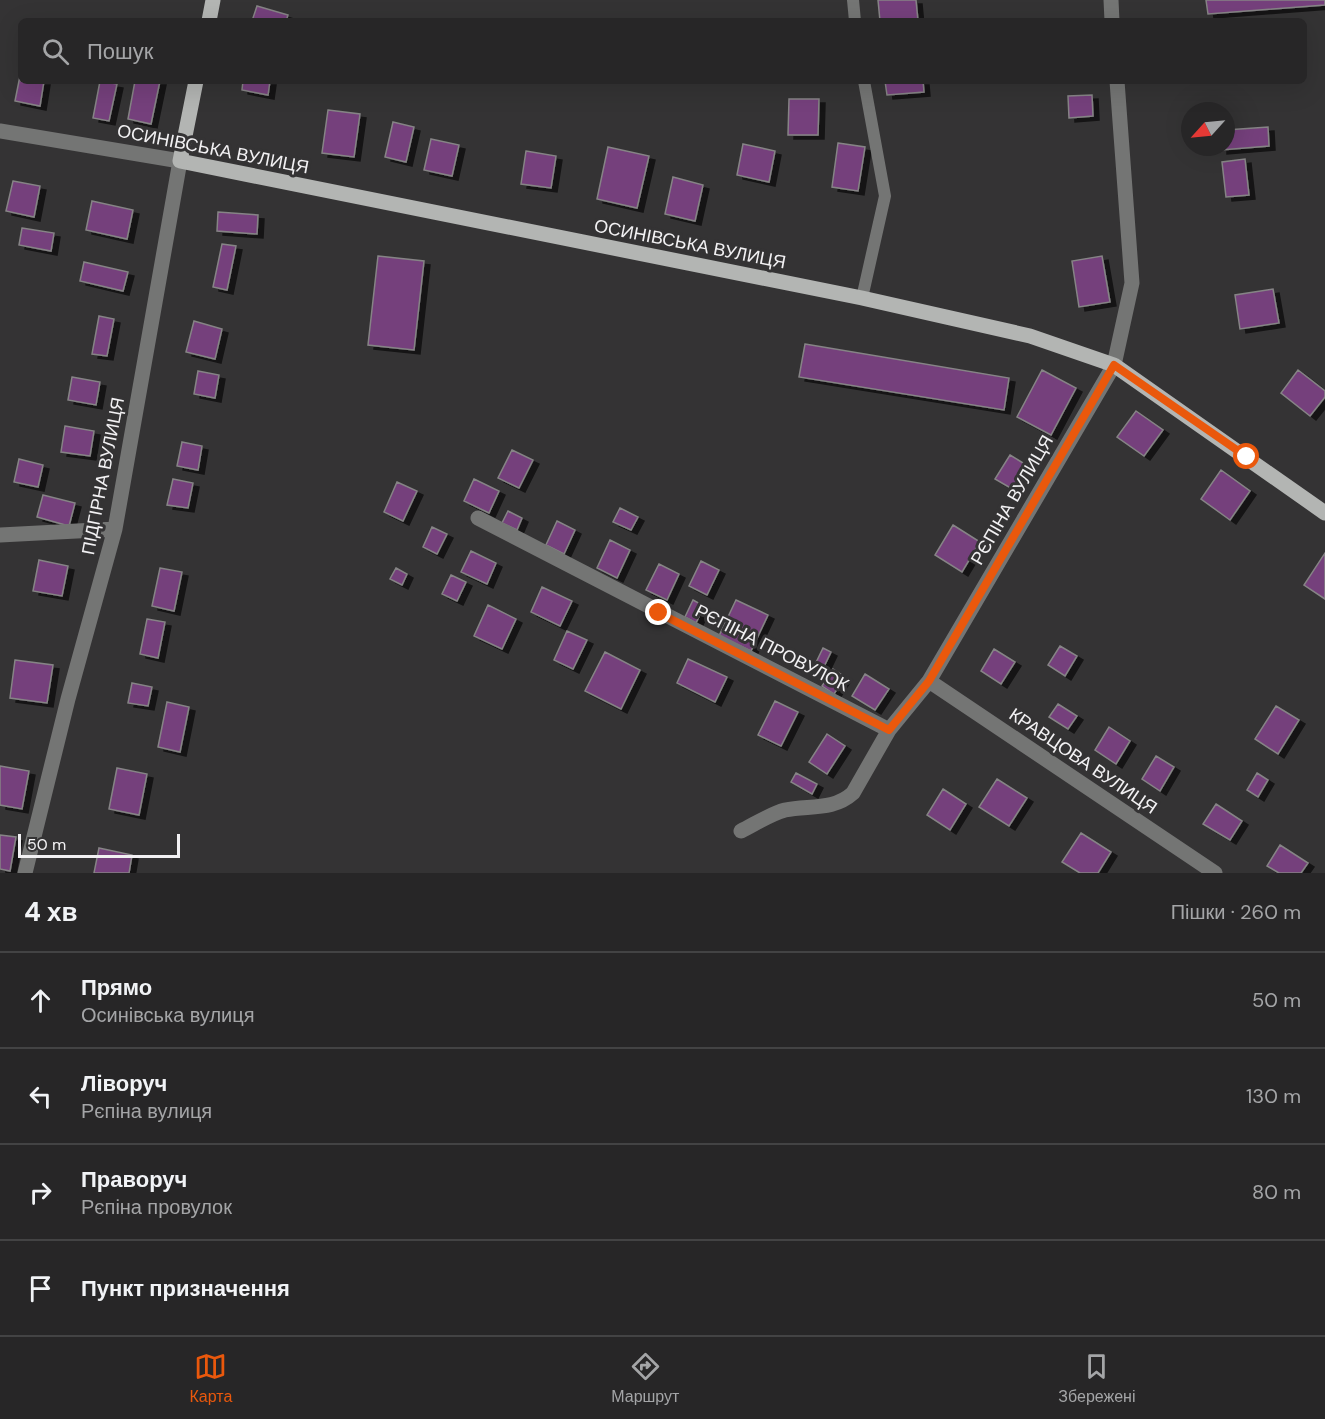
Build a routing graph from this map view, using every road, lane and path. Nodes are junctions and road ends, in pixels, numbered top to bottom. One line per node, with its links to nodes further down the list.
1 (213, 0): 4 (main road)
2 (853, 0): 5 (lane)
3 (1111, 0): 6 (street)
4 (210, 18)
5 (855, 18)
6 (1112, 18)
7 (195, 84): 11 (main road, ПІДГІРНА ВУЛИЦЯ)
8 (865, 84): 12 (lane)
9 (1117, 84): 13 (street, РЄПІНА ВУЛИЦЯ)
10 (0, 131): 11 (street, ОСИНІВСЬКА ВУЛИЦЯ)
11 (180, 161): 12 (main road, ОСИНІВСЬКА ВУЛИЦЯ); 16 (street, ПІДГІРНА ВУЛИЦЯ)
12 (862, 298): 13 (main road, ОСИНІВСЬКА ВУЛИЦЯ)
13 (1114, 365): 14 (main road, ОСИНІВСЬКА ВУЛИЦЯ); 18 (street, РЄПІНА ВУЛИЦЯ)
14 (1325, 513)
15 (478, 518): 19 (street, РЄПІНА ПРОВУЛОК)
16 (115, 530): 17 (street); 21 (street, ПІДГІРНА ВУЛИЦЯ)
17 (0, 535)
18 (929, 681): 19 (street, РЄПІНА ВУЛИЦЯ); 22 (street, КРАВЦОВА ВУЛИЦЯ)
19 (889, 730): 20 (street, РЄПІНА ВУЛИЦЯ)
20 (741, 831)
21 (25, 873)
22 (1215, 873)

